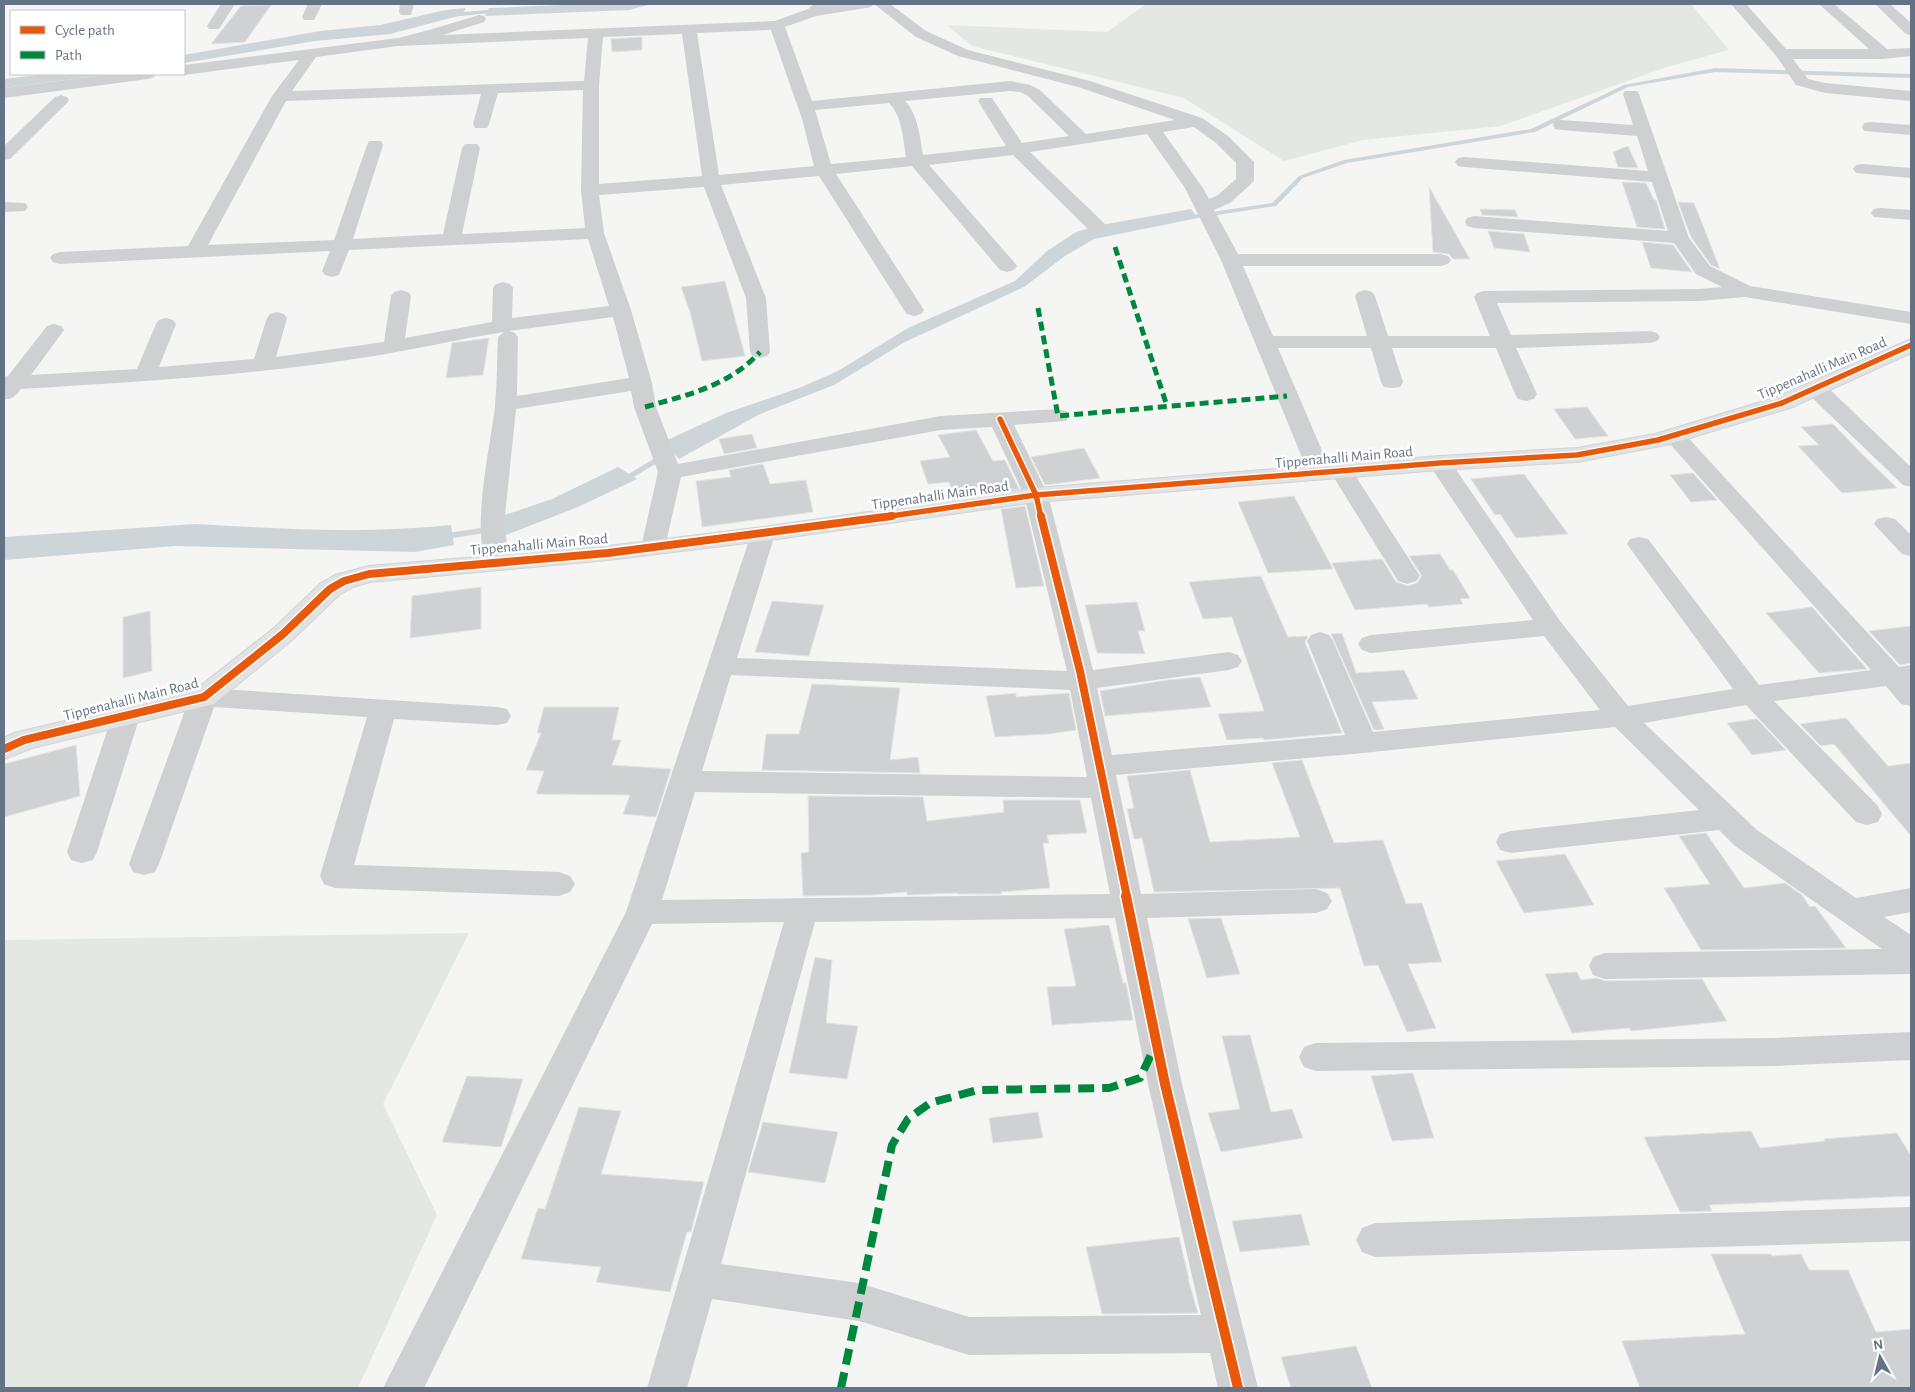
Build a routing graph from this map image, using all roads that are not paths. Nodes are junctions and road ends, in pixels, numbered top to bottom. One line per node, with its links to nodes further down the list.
1 (228, 4): 11 (street)
2 (488, 4): 9 (street)
3 (866, 4): 8 (street)
4 (882, 4): 33 (street)
5 (1738, 4): 20 (street)
6 (1826, 4): 19 (street)
7 (1882, 4): 13 (street)
8 (818, 8): 10 (street)
9 (479, 19): 15 (street); 16 (street)
10 (777, 25): 12 (street); 32 (street)
11 (214, 26)
12 (689, 29): 14 (street); 51 (street)
13 (1911, 30)
14 (596, 34): 15 (street); 23 (street)
15 (469, 40): 16 (street)
16 (398, 42): 17 (street)
17 (312, 52): 21 (street); 27 (street)
18 (1911, 52): 19 (street)
19 (1883, 54): 20 (street)
20 (1784, 58): 28 (street)
21 (185, 70)
22 (140, 75): 25 (street)
23 (591, 85): 24 (street); 52 (street)
24 (490, 88): 27 (street); 34 (street)
25 (4, 93)
26 (1630, 94): 39 (street)
27 (280, 96): 62 (street)
28 (1911, 96)
29 (892, 97): 32 (street); 40 (street); 45 (street)
30 (61, 100): 44 (street)
31 (986, 101): 43 (street)
32 (805, 106): 47 (street)
33 (1196, 122): 37 (street); 54 (street)
34 (481, 124)
35 (1561, 126): 39 (street)
36 (1870, 127): 38 (street)
37 (1152, 129): 40 (street); 54 (street)
38 (1911, 130)
39 (1644, 131): 50 (street)
40 (1083, 140): 43 (street)
41 (375, 144): 61 (street)
42 (471, 148): 60 (street)
43 (1017, 149): 45 (street); 57 (street)
44 (4, 155)
45 (915, 160): 47 (street); 66 (street)
46 (1464, 162): 50 (street)
47 (823, 168): 51 (street); 73 (street)
48 (1862, 169): 49 (street)
49 (1911, 173)
50 (1659, 177): 59 (street)
51 (711, 181): 52 (street); 85 (street)
52 (590, 190): 58 (street)
53 (1880, 213): 55 (street)
54 (1208, 215): 64 (street)
55 (1911, 215)
56 (1474, 222): 59 (street)
57 (1097, 227)
58 (595, 233): 60 (street); 72 (street)
59 (1680, 238): 69 (street)
60 (451, 239): 61 (street)
61 (342, 244): 62 (street); 67 (street)
62 (195, 251): 63 (street)
63 (60, 258)
64 (1231, 260): 65 (street); 80 (street)
65 (1440, 260)
66 (1007, 266)
67 (332, 271)
68 (503, 288): 78 (street)
69 (1745, 291): 75 (street); 82 (street)
70 (401, 296): 84 (street)
71 (1365, 296): 81 (street)
72 (621, 310): 78 (street); 89 (street)
73 (914, 310)
74 (277, 318): 86 (street)
75 (1911, 318)
76 (166, 324): 87 (street)
77 (54, 330): 90 (street)
78 (505, 332): 84 (street); 93 (street)
79 (1650, 337): 82 (street)
80 (1264, 342): 81 (street); 99 (street)
81 (1380, 342): 82 (street); 88 (street)
82 (1502, 342): 92 (street)
83 (1911, 344): 91 (street, Tippenahalli Main Road)
84 (393, 347): 86 (street)
85 (760, 352)
86 (263, 364): 87 (street)
87 (144, 375): 90 (street)
88 (1392, 382)
89 (641, 383): 93 (street); 98 (street)
90 (7, 387)
91 (1815, 388): 96 (street, Tippenahalli Main Road); 100 (street)
92 (1526, 394)
93 (506, 404): 104 (street)
94 (1058, 416): 95 (street)
95 (1000, 420): 98 (street); 101 (street)
96 (1673, 435): 97 (street, Tippenahalli Main Road); 114 (street)
97 (1440, 463): 99 (street, Tippenahalli Main Road); 109 (street)
98 (667, 464): 106 (street)
99 (1330, 472): 101 (street, Tippenahalli Main Road); 108 (street)
100 (1911, 480)
101 (1036, 495): 103 (street, Tippenahalli Main Road); 115 (street)
102 (1886, 524): 107 (street)
103 (764, 534): 106 (street, Tippenahalli Main Road); 113 (street)
104 (495, 544): 106 (street, Tippenahalli Main Road); 118 (street, Tippenahalli Main Road)
105 (1640, 544): 116 (street)
106 (653, 547)
107 (1911, 549)
108 (1407, 576)
109 (1552, 627): 111 (street); 122 (street)
110 (1320, 641): 123 (street)
111 (1371, 644)
112 (1229, 661): 115 (street)
113 (721, 666): 115 (street); 126 (street)
114 (1902, 675): 116 (street); 117 (street)
115 (1082, 681): 125 (street)
116 (1752, 695): 122 (street); 127 (street)
117 (1911, 696)
118 (204, 697): 119 (street); 120 (street, Tippenahalli Main Road); 131 (street)
119 (383, 709): 121 (street); 132 (street)
120 (126, 716): 124 (street, Tippenahalli Main Road); 130 (street)
121 (497, 716)
122 (1621, 717): 123 (street); 128 (street)
123 (1363, 742): 125 (street)
124 (4, 748)
125 (1102, 777): 126 (street); 135 (street)
126 (684, 781): 138 (street)
127 (1867, 814)
128 (1725, 818): 129 (street); 137 (street)
129 (1511, 842)
130 (82, 852)
131 (144, 864)
132 (559, 884)
133 (1911, 900): 137 (street)
134 (1316, 901): 135 (street)
135 (1128, 906): 136 (street); 147 (street)
136 (803, 910): 138 (street); 146 (street)
137 (1851, 911): 139 (street)
138 (642, 912): 148 (street)
139 (1911, 952)
140 (1911, 961): 141 (street)
141 (1605, 966)
142 (1911, 1046): 143 (street)
143 (1316, 1057)
144 (1911, 1224): 145 (street)
145 (1375, 1240)
146 (698, 1279): 147 (street); 149 (street)
147 (1225, 1334): 150 (street)
148 (403, 1388)
149 (667, 1388)
150 (1238, 1388)

